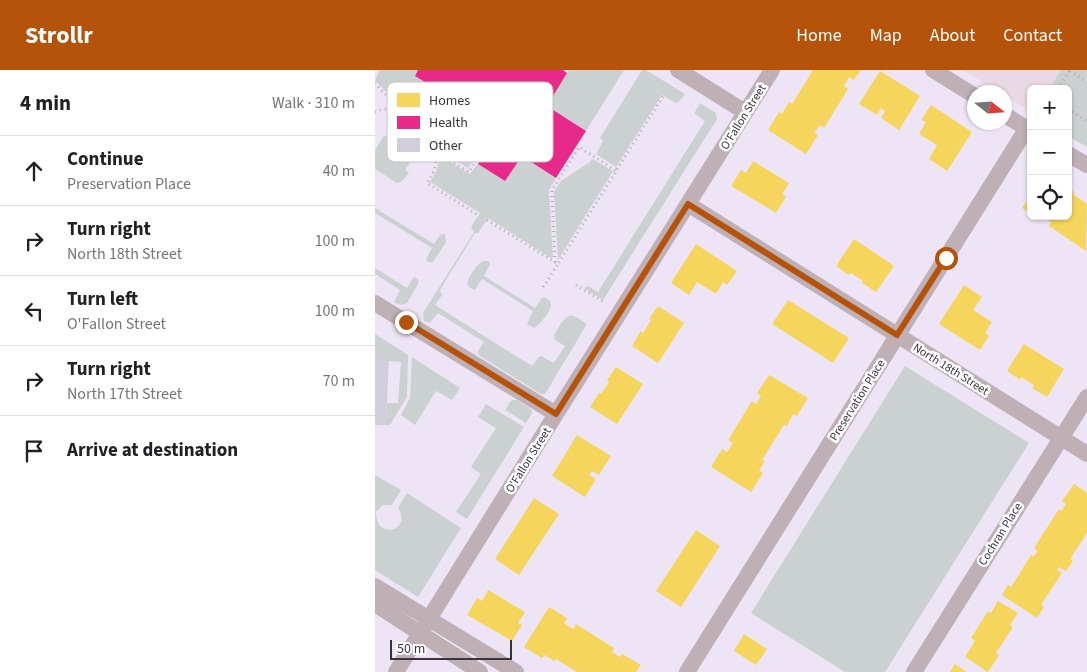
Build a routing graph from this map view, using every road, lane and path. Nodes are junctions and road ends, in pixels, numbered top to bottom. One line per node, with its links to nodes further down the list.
1 (678, 70): 13 (street)
2 (772, 70): 13 (street, O'Fallon Street)
3 (933, 70): 8 (street)
4 (1070, 71): 5 (path); 7 (path)
5 (1087, 82)
6 (375, 83): 9 (path)
7 (1061, 85)
8 (967, 91)
9 (387, 96)
10 (663, 96): 24 (path)
11 (387, 108): 12 (path)
12 (375, 112)
13 (745, 112): 25 (street, O'Fallon Street)
14 (1072, 112): 16 (path)
15 (1012, 119): 17 (street)
16 (1087, 121)
17 (1027, 128)
18 (1028, 130): 33 (street, Preservation Place)
19 (1072, 156): 23 (street)
20 (437, 162): 26 (path)
21 (452, 162): 22 (path)
22 (475, 162)
23 (1087, 165)
24 (616, 170): 28 (path); 28 (path)
25 (688, 204): 33 (street, North 18th Street); 35 (street, O'Fallon Street)
26 (479, 216)
27 (487, 220): 28 (path)
28 (556, 264): 30 (path)
29 (575, 285): 31 (path)
30 (543, 287)
31 (605, 302)
32 (375, 303): 35 (street)
33 (897, 335): 36 (street, North 18th Street); 45 (street, Preservation Place)
34 (1087, 396): 36 (street, Cochran Place)
35 (556, 414): 40 (street, O'Fallon Street)
36 (1061, 438): 37 (street, North 18th Street); 46 (street, Cochran Place)
37 (1087, 454)
38 (375, 586): 40 (street)
39 (375, 604): 41 (street)
40 (429, 618): 41 (street, O'Fallon Street); 44 (street)
41 (420, 633): 42 (street, O'Fallon Street); 43 (street)
42 (396, 672)
43 (480, 672)
44 (516, 672)
45 (687, 672)
46 (914, 672)

